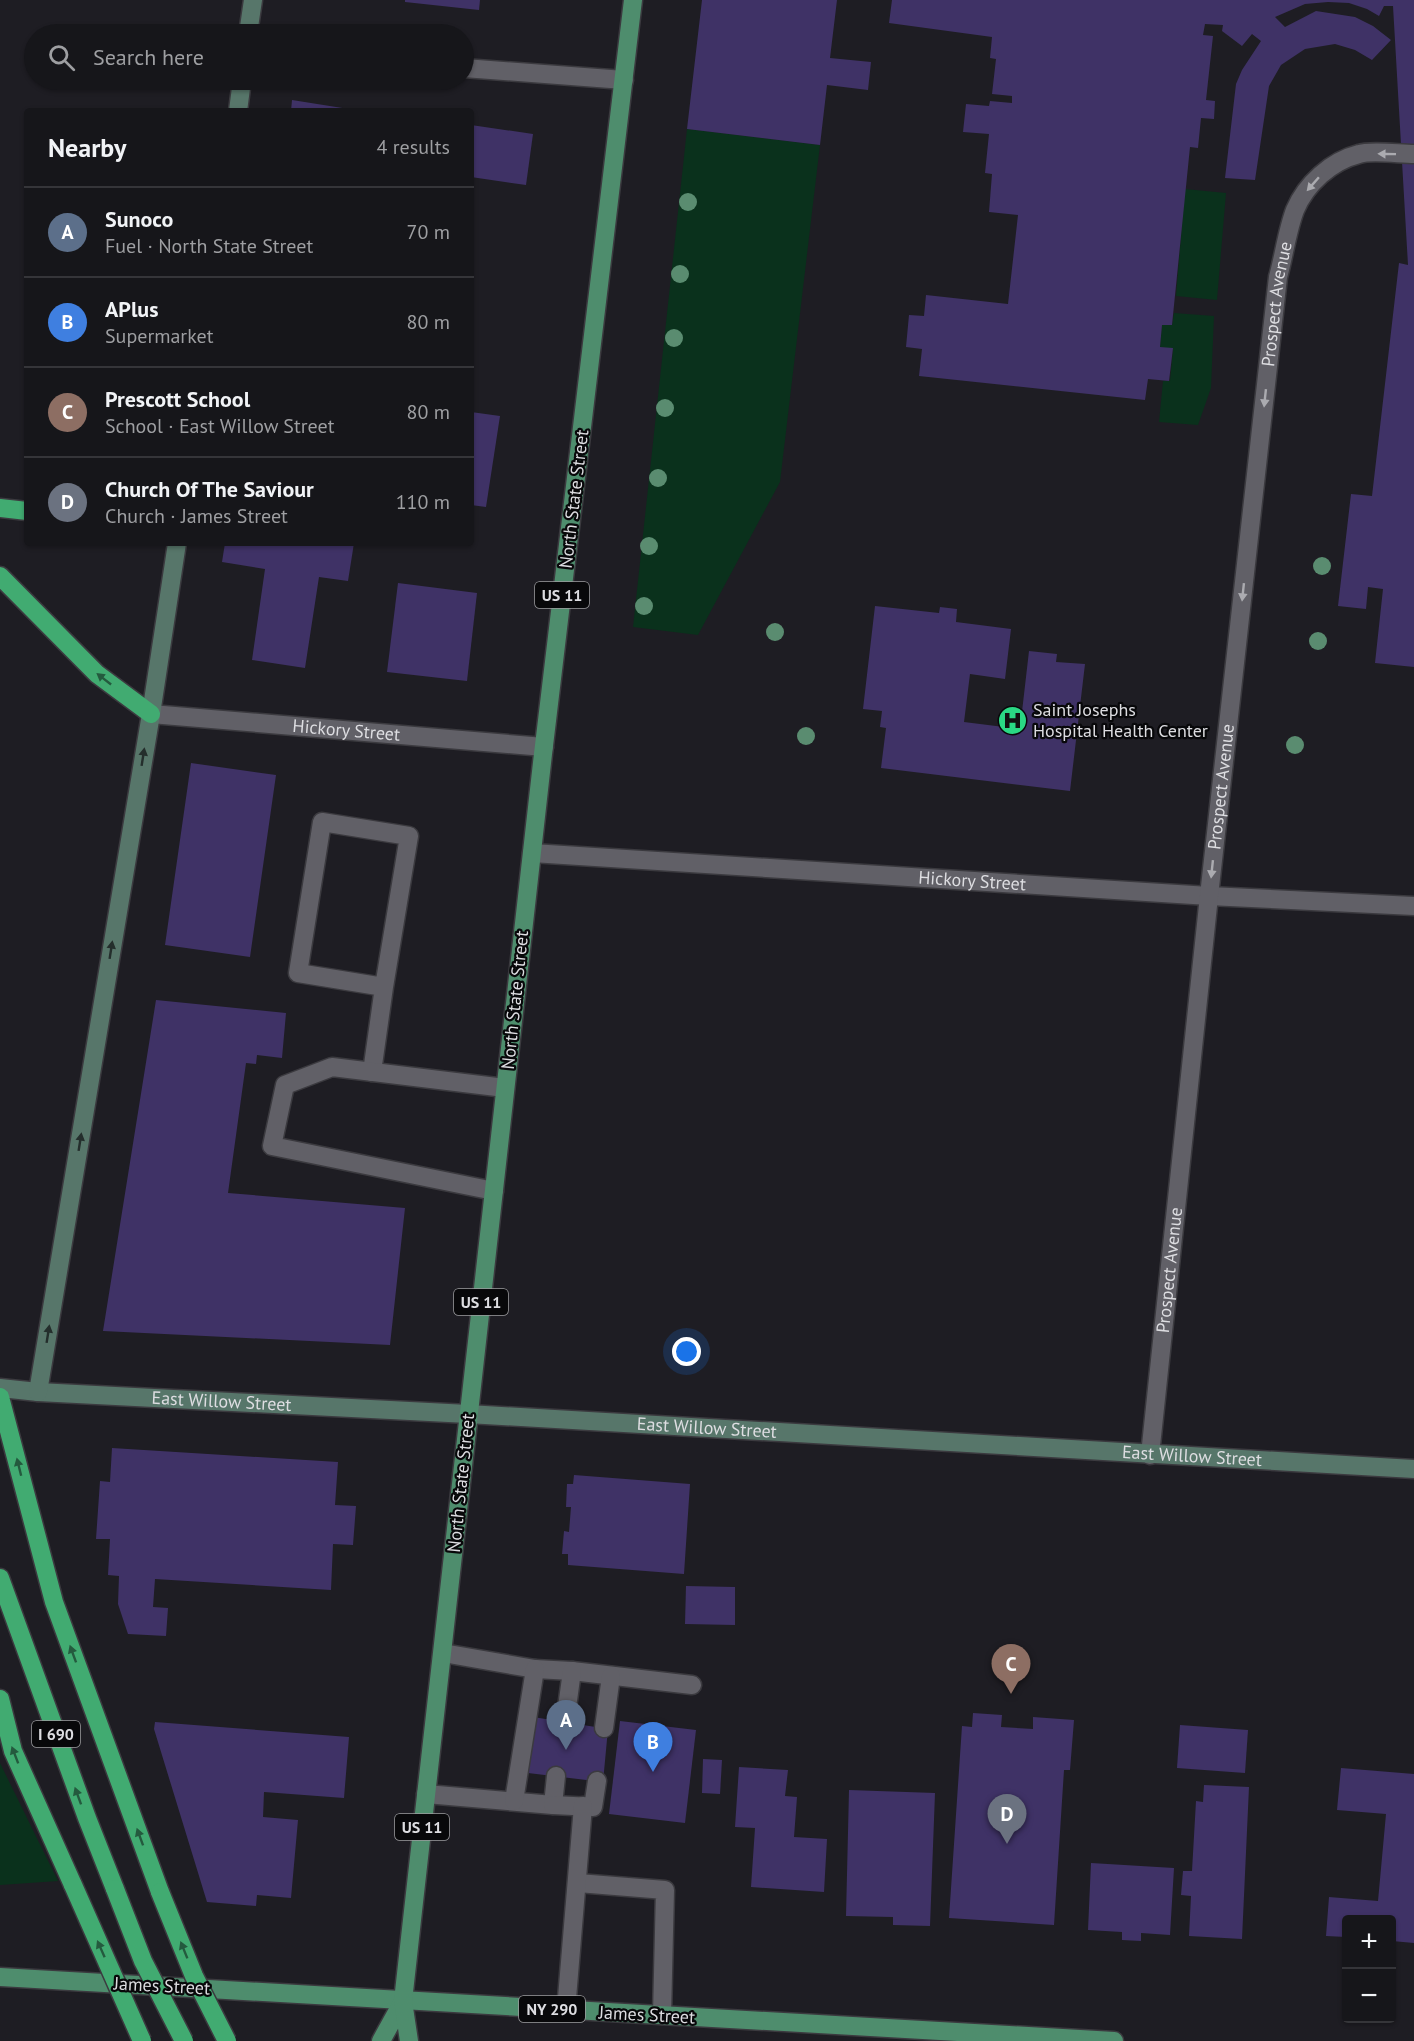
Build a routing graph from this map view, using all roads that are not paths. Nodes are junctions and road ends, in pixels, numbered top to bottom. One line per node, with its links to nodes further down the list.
1 (253, 0): 3 (main road)
2 (633, 0): 5 (main road, North State Street / US 11)
3 (249, 24)
4 (474, 69): 5 (street)
5 (624, 80): 14 (main road, North State Street / US 11)
6 (241, 90): 7 (main road)
7 (238, 108)
8 (1414, 154): 16 (street, Prospect Avenue, one-way to 16)
9 (0, 508): 10 (highway)
10 (24, 511)
11 (177, 546): 13 (main road)
12 (0, 576): 13 (highway, one-way to 12)
13 (151, 714): 14 (street, Hickory Street); 23 (main road, one-way to 13)
14 (544, 747): 15 (main road, North State Street / US 11)
15 (532, 853): 16 (street, Hickory Street); 20 (main road, North State Street / US 11)
16 (1209, 896): 17 (street, Hickory Street); 26 (street, Prospect Avenue)
17 (1414, 906)
18 (384, 987): 18 (street); 19 (street)
19 (372, 1072): 20 (street); 21 (street)
20 (506, 1088): 21 (main road, North State Street / US 11)
21 (494, 1191): 25 (main road, North State Street / US 11)
22 (0, 1388): 23 (main road, East Willow Street)
23 (38, 1392): 25 (main road, East Willow Street)
24 (0, 1397): 50 (highway, one-way to 24, bridge)
25 (468, 1414): 26 (main road, East Willow Street); 29 (main road, North State Street / US 11)
26 (1150, 1455): 27 (main road, East Willow Street)
27 (1414, 1469)
28 (0, 1578): 49 (highway, I 690, one-way to 28, bridge)
29 (443, 1653): 30 (street); 39 (main road, North State Street / US 11)
30 (536, 1670): 31 (street); 40 (street)
31 (572, 1671): 32 (street); 35 (street)
32 (611, 1676): 33 (street); 36 (street)
33 (692, 1685)
34 (0, 1699): 48 (highway, one-way to 34, bridge)
35 (566, 1722)
36 (604, 1728)
37 (556, 1776): 41 (street)
38 (597, 1781): 42 (street)
39 (426, 1794): 40 (street); 45 (main road, North State Street / US 11)
40 (514, 1801): 41 (street)
41 (554, 1805): 42 (street)
42 (583, 1806): 43 (street)
43 (578, 1883): 46 (street); 47 (street)
44 (0, 1977): 45 (main road, James Street)
45 (403, 2001): 46 (main road, James Street / NY 290); 51 (main road, North State Street / US 11); 52 (main road, North State Street / US 11)
46 (566, 2010): 47 (main road, James Street / NY 290)
47 (662, 2015): 53 (main road, James Street / NY 290)
48 (142, 2041)
49 (184, 2041)
50 (227, 2041)
51 (381, 2041)
52 (409, 2041)
53 (1114, 2041)

